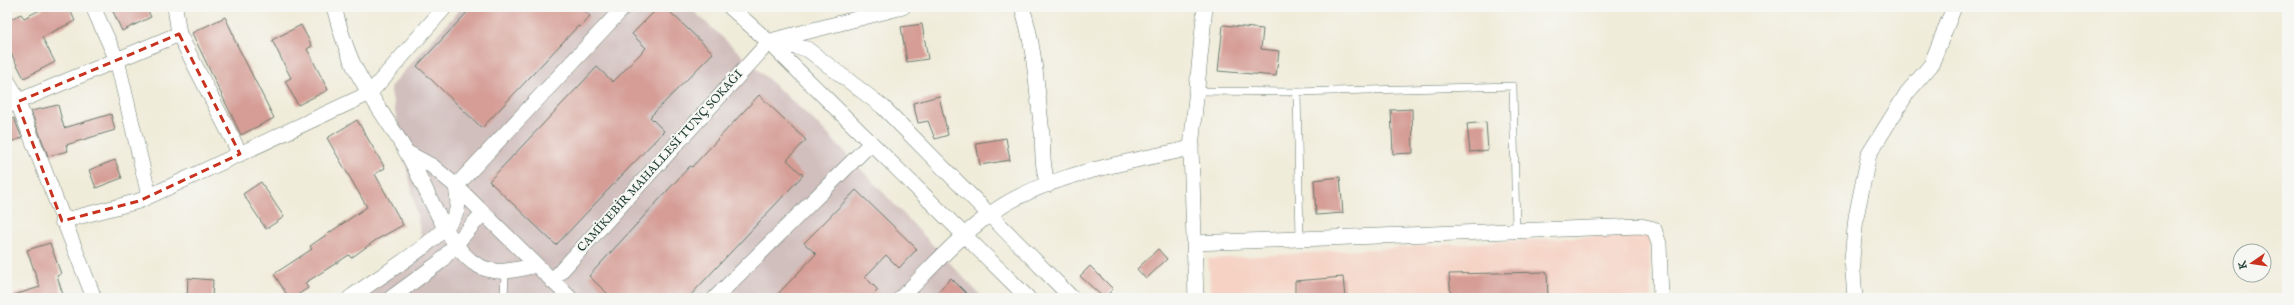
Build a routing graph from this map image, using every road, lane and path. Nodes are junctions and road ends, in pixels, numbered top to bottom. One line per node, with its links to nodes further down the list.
1 (93, 7): 13 (street)
2 (175, 7): 11 (street)
3 (334, 7): 17 (street)
4 (445, 7): 17 (street)
5 (624, 7): 24 (street)
6 (730, 7): 12 (street)
7 (903, 7): 12 (street)
8 (1022, 7): 23 (street)
9 (1205, 7): 15 (street)
10 (1954, 7): 49 (street)
11 (179, 34): 13 (street); 22 (street)
12 (769, 42): 19 (street); 27 (street); 37 (street, CAMİKEBİR MAHALLESİ TUNÇ SOKAĞI)
13 (118, 60): 18 (street); 25 (street)
14 (7, 80): 18 (street)
15 (1197, 91): 16 (lane); 20 (street)
16 (1297, 92): 30 (lane); 32 (lane)
17 (370, 93): 21 (street); 22 (street)
18 (12, 104): 28 (street)
19 (871, 143): 31 (street); 43 (street)
20 (1192, 148): 23 (street); 33 (street)
21 (408, 153): 24 (street); 29 (street)
22 (240, 154): 25 (street)
23 (1048, 185): 27 (street)
24 (456, 186): 26 (street); 29 (street)
25 (149, 196): 28 (street)
26 (483, 213): 34 (street); 35 (street)
27 (990, 214): 31 (street); 46 (street)
28 (62, 221): 39 (street)
29 (445, 227): 34 (street); 38 (street)
30 (1516, 231): 32 (street); 48 (street)
31 (964, 234): 44 (street); 45 (street)
32 (1300, 239): 33 (street)
33 (1194, 243): 47 (street)
34 (457, 244): 36 (street); 40 (street)
35 (536, 265): 36 (street); 37 (street)
36 (505, 272): 41 (lane)
37 (552, 281): 42 (street)
38 (359, 295)
39 (94, 298)
40 (392, 298)
41 (504, 298)
42 (570, 298)
43 (714, 298)
44 (901, 298)
45 (1028, 298)
46 (1072, 298)
47 (1196, 298)
48 (1661, 298)
49 (1855, 298)

